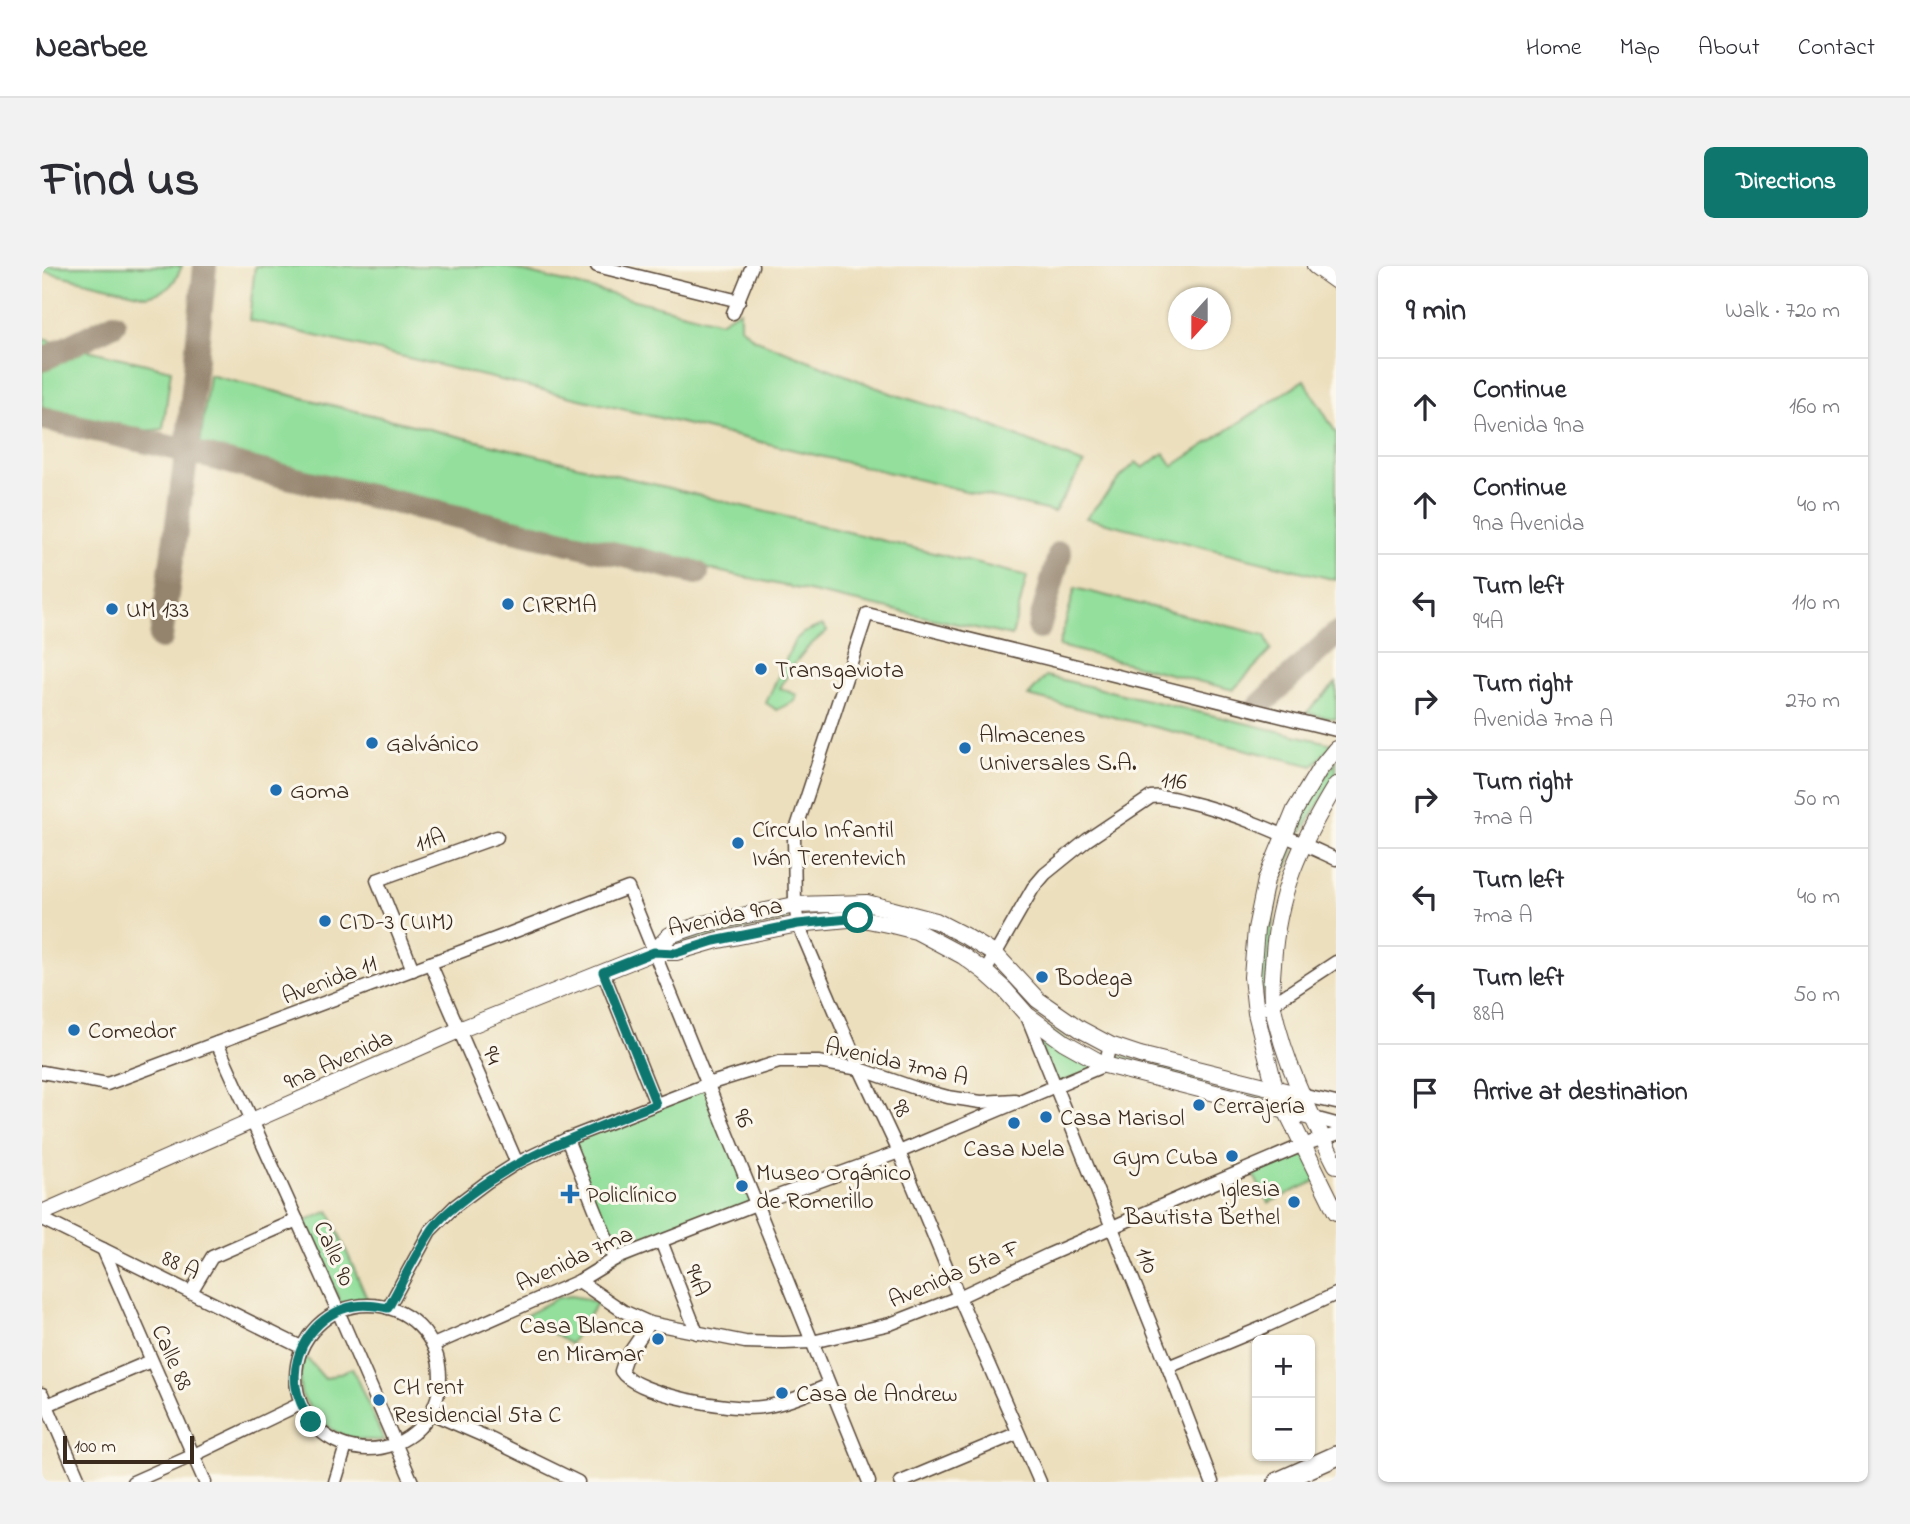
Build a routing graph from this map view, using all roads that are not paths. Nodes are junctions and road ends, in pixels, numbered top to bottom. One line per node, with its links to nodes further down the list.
1 (598, 266): 5 (street)
2 (752, 266): 5 (street)
3 (1315, 266): 4 (main road)
4 (1336, 281)
5 (739, 301): 6 (street)
6 (733, 313)
7 (1336, 730): 15 (street, 98)
8 (1336, 749): 10 (main road)
9 (1336, 785): 12 (main road)
10 (1284, 836): 12 (street, 116); 18 (street, 116); 25 (main road)
11 (497, 837): 21 (street, 11A)
12 (1304, 844): 13 (street, 116); 24 (main road)
13 (1336, 859)
14 (628, 888): 17 (street, 96); 20 (street, Avenida 11)
15 (795, 905): 16 (street, 98); 17 (main road, Avenida 9na); 18 (main road, Avenida 9na)
16 (798, 924): 17 (main road, Avenida 9na); 23 (main road, Avenida 9na); 31 (street, 98)
17 (654, 952): 22 (main road, 9na Avenida); 33 (street, 96)
18 (1001, 959): 23 (street, 116); 29 (main road, Avenida 9na)
19 (1336, 962): 24 (street)
20 (430, 963): 21 (street, Avenida 11); 27 (street, 94)
21 (413, 970): 28 (street, Avenida 11)
22 (603, 972): 27 (main road, 9na Avenida); 40 (street)
23 (985, 972): 26 (main road, Avenida 9na)
24 (1272, 1004): 25 (street); 36 (main road)
25 (1256, 1013): 35 (main road)
26 (1027, 1015): 30 (main road, Avenida 9na); 34 (street, 110)
27 (459, 1030): 44 (main road, 9na Avenida); 50 (street, 94)
28 (217, 1043): 32 (street, Avenida 11); 44 (street, Calle 90)
29 (1110, 1045): 30 (street); 35 (main road, Avenida 9na)
30 (1105, 1065): 34 (street, Avenida 7ma); 41 (main road, Avenida 9na)
31 (860, 1069): 33 (street, Avenida 7ma A); 38 (street, Avenida 7ma A); 49 (street, 98)
32 (42, 1072)
33 (708, 1084): 40 (street, Avenida 7ma A); 52 (street, 96)
34 (1056, 1085): 37 (street, Avenida 7ma); 56 (street, 110)
35 (1275, 1088): 36 (main road, Avenida 9na); 41 (main road)
36 (1301, 1095): 39 (street); 43 (main road)
37 (1019, 1100): 38 (street, Avenida 7ma A); 42 (street, Avenida 7ma)
38 (981, 1102): 42 (street)
39 (1336, 1103)
40 (656, 1104): 47 (street, Avenida 7ma A)
41 (1286, 1111): 43 (main road, Avenida 9na); 48 (main road)
42 (986, 1116): 49 (street, Avenida 7ma)
43 (1314, 1118): 45 (street); 46 (main road)
44 (253, 1121): 54 (main road, 9na Avenida); 55 (street, Calle 90)
45 (1336, 1124)
46 (1329, 1136): 48 (street, Avenida 5ta F); 51 (main road)
47 (567, 1139): 50 (street, Avenida 7ma A); 59 (street)
48 (1303, 1145): 53 (main road); 56 (street, Avenida 5ta F)
49 (899, 1152): 52 (street, Avenida 7ma); 63 (street, 98)
50 (517, 1163): 64 (street, Avenida 7ma A)
51 (1336, 1165)
52 (756, 1204): 57 (street, Avenida 7ma); 68 (street, 96)
53 (1336, 1212)
54 (42, 1216): 58 (street, 88 A)
55 (297, 1220): 61 (street); 65 (street, Calle 90)
56 (1112, 1227): 63 (street, Avenida 5ta F); 72 (street, 110)
57 (661, 1241): 59 (street, Avenida 7ma); 67 (street, 94A)
58 (103, 1249): 61 (street, 88 A); 71 (street, Calle 88)
59 (615, 1259): 60 (street, Avenida 7ma)
60 (579, 1281): 66 (street, Avenida 5ta F); 69 (street, Avenida 7ma)
61 (191, 1292): 70 (street, 88 A)
62 (1336, 1294): 72 (street)
63 (959, 1297): 68 (street, Avenida 5ta F); 77 (street, 98)
64 (388, 1308): 65 (street); 69 (street)
65 (338, 1311): 70 (street); 78 (street, Calle 90)
66 (650, 1323): 67 (street, Avenida 5ta F); 73 (street)
67 (697, 1333): 68 (street, Avenida 5ta F)
68 (812, 1342): 73 (street, 96)
69 (433, 1345): 76 (street)
70 (301, 1347): 75 (street)
71 (151, 1360): 74 (street); 80 (street, Calle 88)
72 (1168, 1367): 92 (street, 110)
73 (829, 1385): 89 (street, 96)
74 (44, 1400): 83 (street)
75 (300, 1404): 79 (street); 80 (street)
76 (431, 1413): 78 (street); 82 (street)
77 (1018, 1433): 90 (street); 91 (street, 98)
78 (397, 1444): 79 (street); 87 (street, Calle 90)
79 (346, 1447): 86 (street)
80 (194, 1455): 84 (street); 85 (street, Calle 88)
81 (1336, 1456): 93 (highway)
82 (567, 1479): 88 (street)
83 (80, 1482)
84 (133, 1482)
85 (205, 1482)
86 (335, 1482)
87 (412, 1482)
88 (578, 1482)
89 (869, 1482)
90 (901, 1482)
91 (1040, 1482)
92 (1212, 1482)
93 (1278, 1482)

